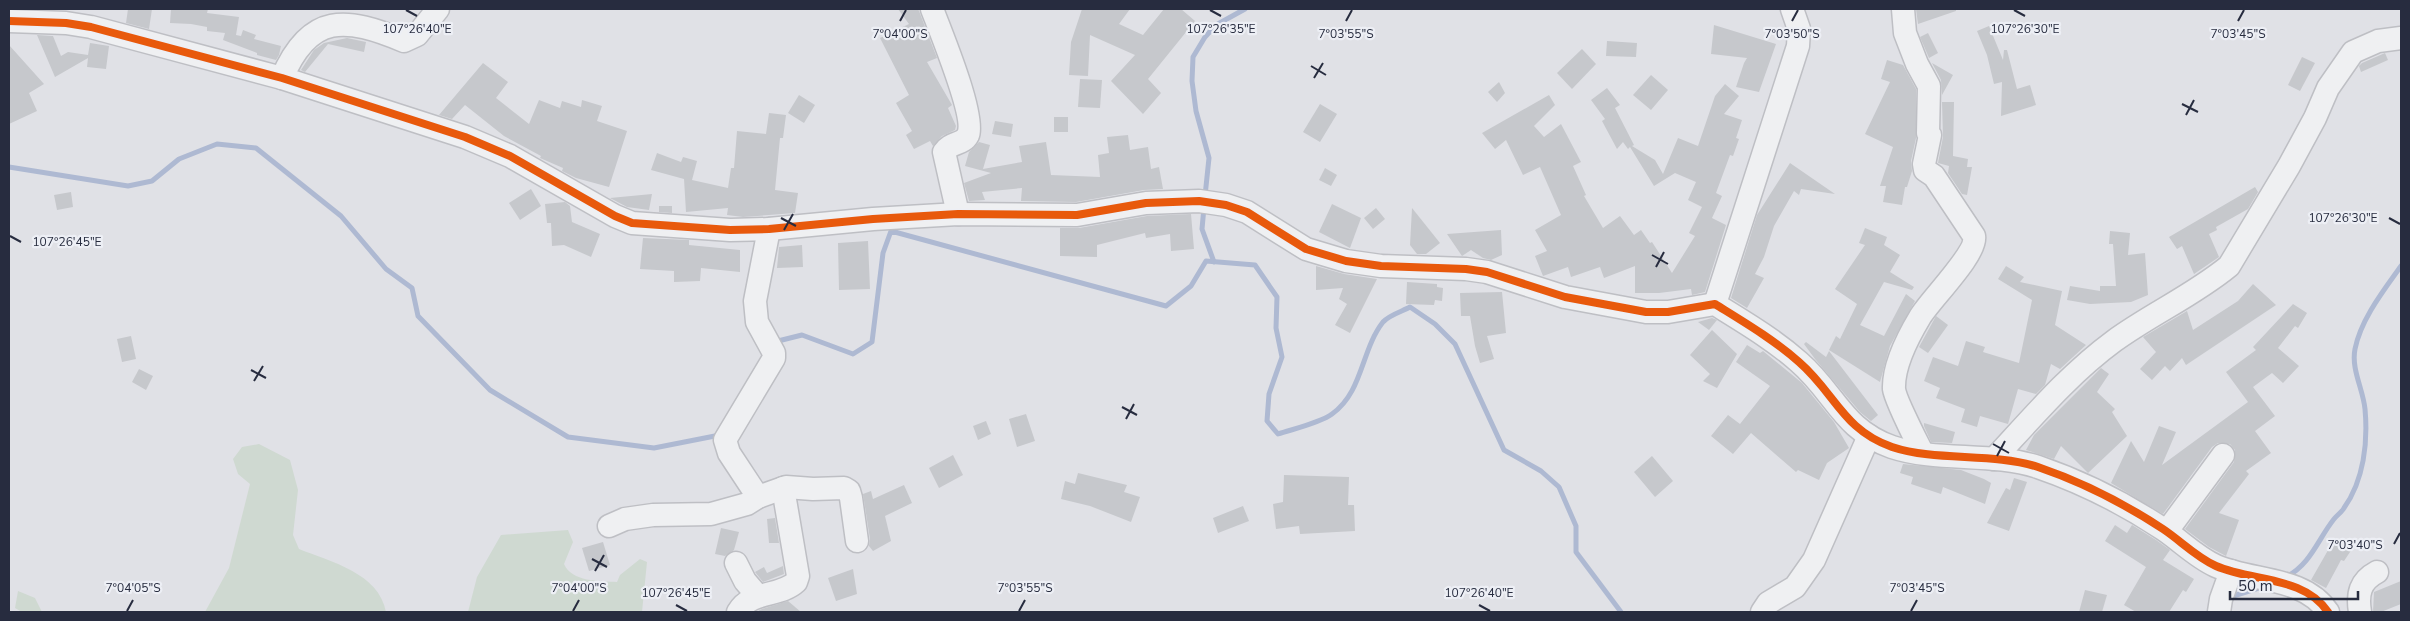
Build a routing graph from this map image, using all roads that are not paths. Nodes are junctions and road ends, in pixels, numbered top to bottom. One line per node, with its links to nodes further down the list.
1 (438, 9): 7 (street)
2 (932, 9): 8 (street)
3 (1792, 9): 10 (street)
4 (1904, 9): 12 (street)
5 (9, 22): 7 (street)
6 (2401, 38): 14 (street)
7 (282, 78): 9 (street)
8 (958, 214): 9 (street); 10 (street)
9 (769, 229): 16 (street)
10 (1715, 304): 11 (street)
11 (1869, 436): 12 (street); 25 (street)
12 (1922, 452): 14 (street)
13 (2223, 455): 18 (street)
14 (1994, 459): 18 (street)
15 (783, 488): 16 (street); 19 (street); 23 (street)
16 (758, 497): 17 (street)
17 (609, 526)
18 (2166, 531): 21 (street)
19 (857, 541)
20 (736, 563): 23 (street)
21 (2231, 571): 26 (street); 27 (street)
22 (2377, 572): 28 (street)
23 (758, 596): 24 (street)
24 (738, 612)
25 (1762, 612)
26 (2220, 612)
27 (2328, 612)
28 (2360, 612)

